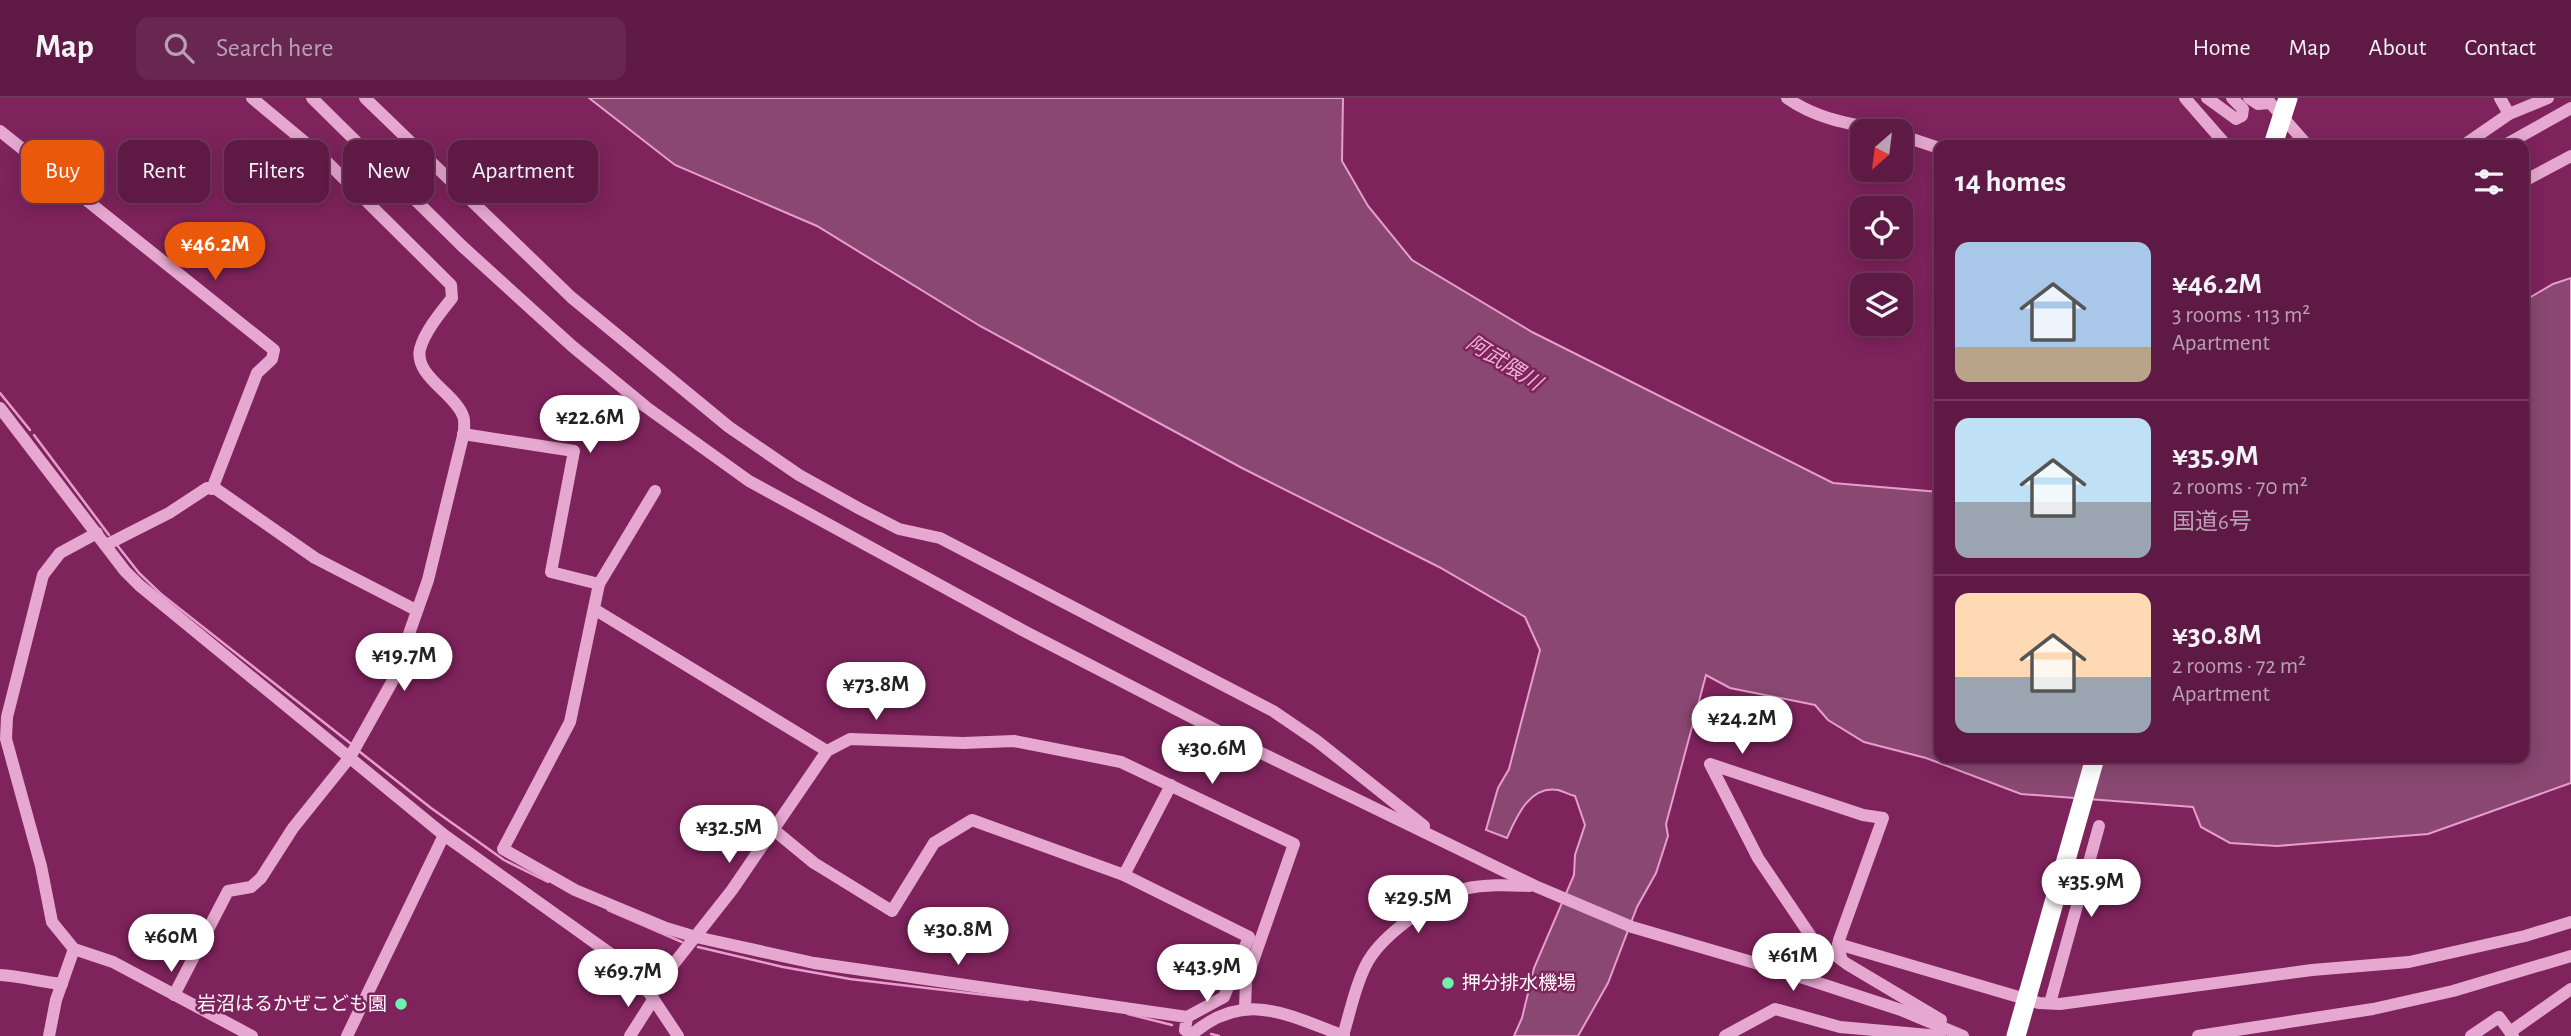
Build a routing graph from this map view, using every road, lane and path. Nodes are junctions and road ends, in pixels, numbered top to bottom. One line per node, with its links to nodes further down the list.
1 (252, 98): 26 (street)
2 (312, 98): 41 (street)
3 (365, 98): 41 (street)
4 (1787, 98): 14 (street)
5 (2185, 98): 17 (street)
6 (2207, 98): 7 (street)
7 (2232, 98)
8 (2500, 98): 13 (street)
9 (2548, 98): 10 (street)
10 (2529, 101): 13 (street)
11 (2266, 102): 18 (highway); 19 (street)
12 (2571, 108): 21 (street)
13 (2509, 114): 20 (street)
14 (1850, 124)
15 (0, 131): 27 (street)
16 (1913, 139): 22 (street)
17 (2222, 140)
18 (2272, 140)
19 (2301, 140)
20 (2471, 140)
21 (2514, 140)
22 (1934, 146)
23 (2571, 156): 24 (street)
24 (2529, 178)
25 (0, 408): 29 (street)
26 (463, 435): 31 (street); 33 (street)
27 (212, 489): 30 (street); 33 (street)
28 (655, 491): 31 (street)
29 (97, 533): 30 (street); 47 (street)
30 (106, 545): 35 (street)
31 (599, 583): 32 (street)
32 (594, 609): 34 (street); 45 (street)
33 (416, 610): 35 (street)
34 (827, 751): 37 (street); 39 (street)
35 (349, 757): 40 (street); 53 (street)
36 (2094, 763): 71 (highway, bridge)
37 (1171, 785): 42 (street); 56 (street)
38 (2099, 826): 55 (street)
39 (774, 830): 42 (street); 45 (street)
40 (444, 835): 54 (street); 63 (street)
41 (1453, 848): 43 (street)
42 (1124, 875): 57 (street)
43 (1535, 886): 66 (street); 69 (street)
44 (2571, 922): 55 (street)
45 (696, 937): 54 (street); 57 (street)
46 (1838, 944): 49 (street); 49 (street); 55 (street)
47 (74, 949): 51 (street); 53 (street)
48 (2571, 956): 72 (street)
49 (1841, 957): 70 (street)
50 (0, 975): 51 (street)
51 (62, 984): 61 (street)
52 (2571, 989): 59 (street)
53 (174, 995): 62 (street)
54 (652, 997): 64 (street); 65 (street)
55 (2050, 1003)
56 (1245, 1008): 60 (street); 66 (street)
57 (1187, 1017): 60 (street)
58 (1892, 1034): 67 (street); 68 (street)
59 (2512, 1034): 73 (street)
60 (1191, 1035)
61 (49, 1036)
62 (252, 1036)
63 (347, 1036)
64 (630, 1036)
65 (678, 1036)
66 (1343, 1036)
67 (1725, 1036)
68 (1940, 1036)
69 (1963, 1036)
70 (1968, 1036)
71 (2016, 1036)
72 (2198, 1036)
73 (2471, 1036)

